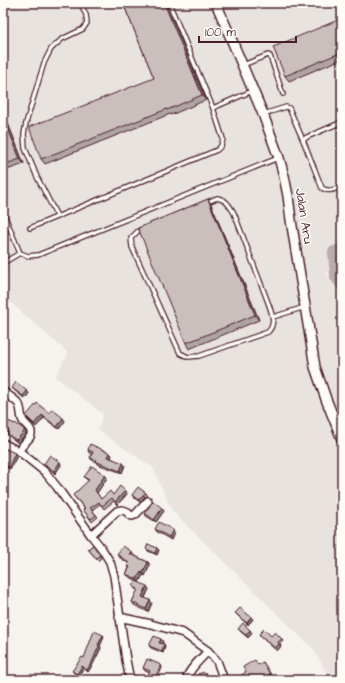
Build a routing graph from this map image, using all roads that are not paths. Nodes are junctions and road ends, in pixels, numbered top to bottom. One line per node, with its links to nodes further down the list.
1 (80, 3): 14 (lane)
2 (169, 3): 7 (lane)
3 (216, 3): 4 (street, Jalan Aru)
4 (242, 66): 5 (street, Jalan Aru); 6 (lane)
5 (252, 91): 7 (lane); 8 (street, Jalan Aru)
6 (283, 94)
7 (213, 108): 14 (lane)
8 (263, 114): 10 (lane); 11 (street, Jalan Aru)
9 (342, 122): 10 (lane)
10 (303, 140): 12 (lane)
11 (279, 158): 16 (lane); 18 (street, Jalan Aru)
12 (342, 186)
13 (3, 212): 16 (lane)
14 (57, 216): 15 (lane)
15 (30, 228)
16 (20, 254): 17 (lane)
17 (3, 263)
18 (306, 307): 19 (lane); 21 (street, Jalan Aru)
19 (273, 317): 19 (lane)
20 (3, 392): 23 (street)
21 (342, 439)
22 (3, 443): 23 (street)
23 (18, 451): 25 (street)
24 (148, 501): 25 (street)
25 (91, 535): 26 (street)
26 (119, 618): 27 (street); 28 (street)
27 (208, 651): 29 (street); 30 (street)
28 (130, 680)
29 (189, 680)
30 (224, 680)

